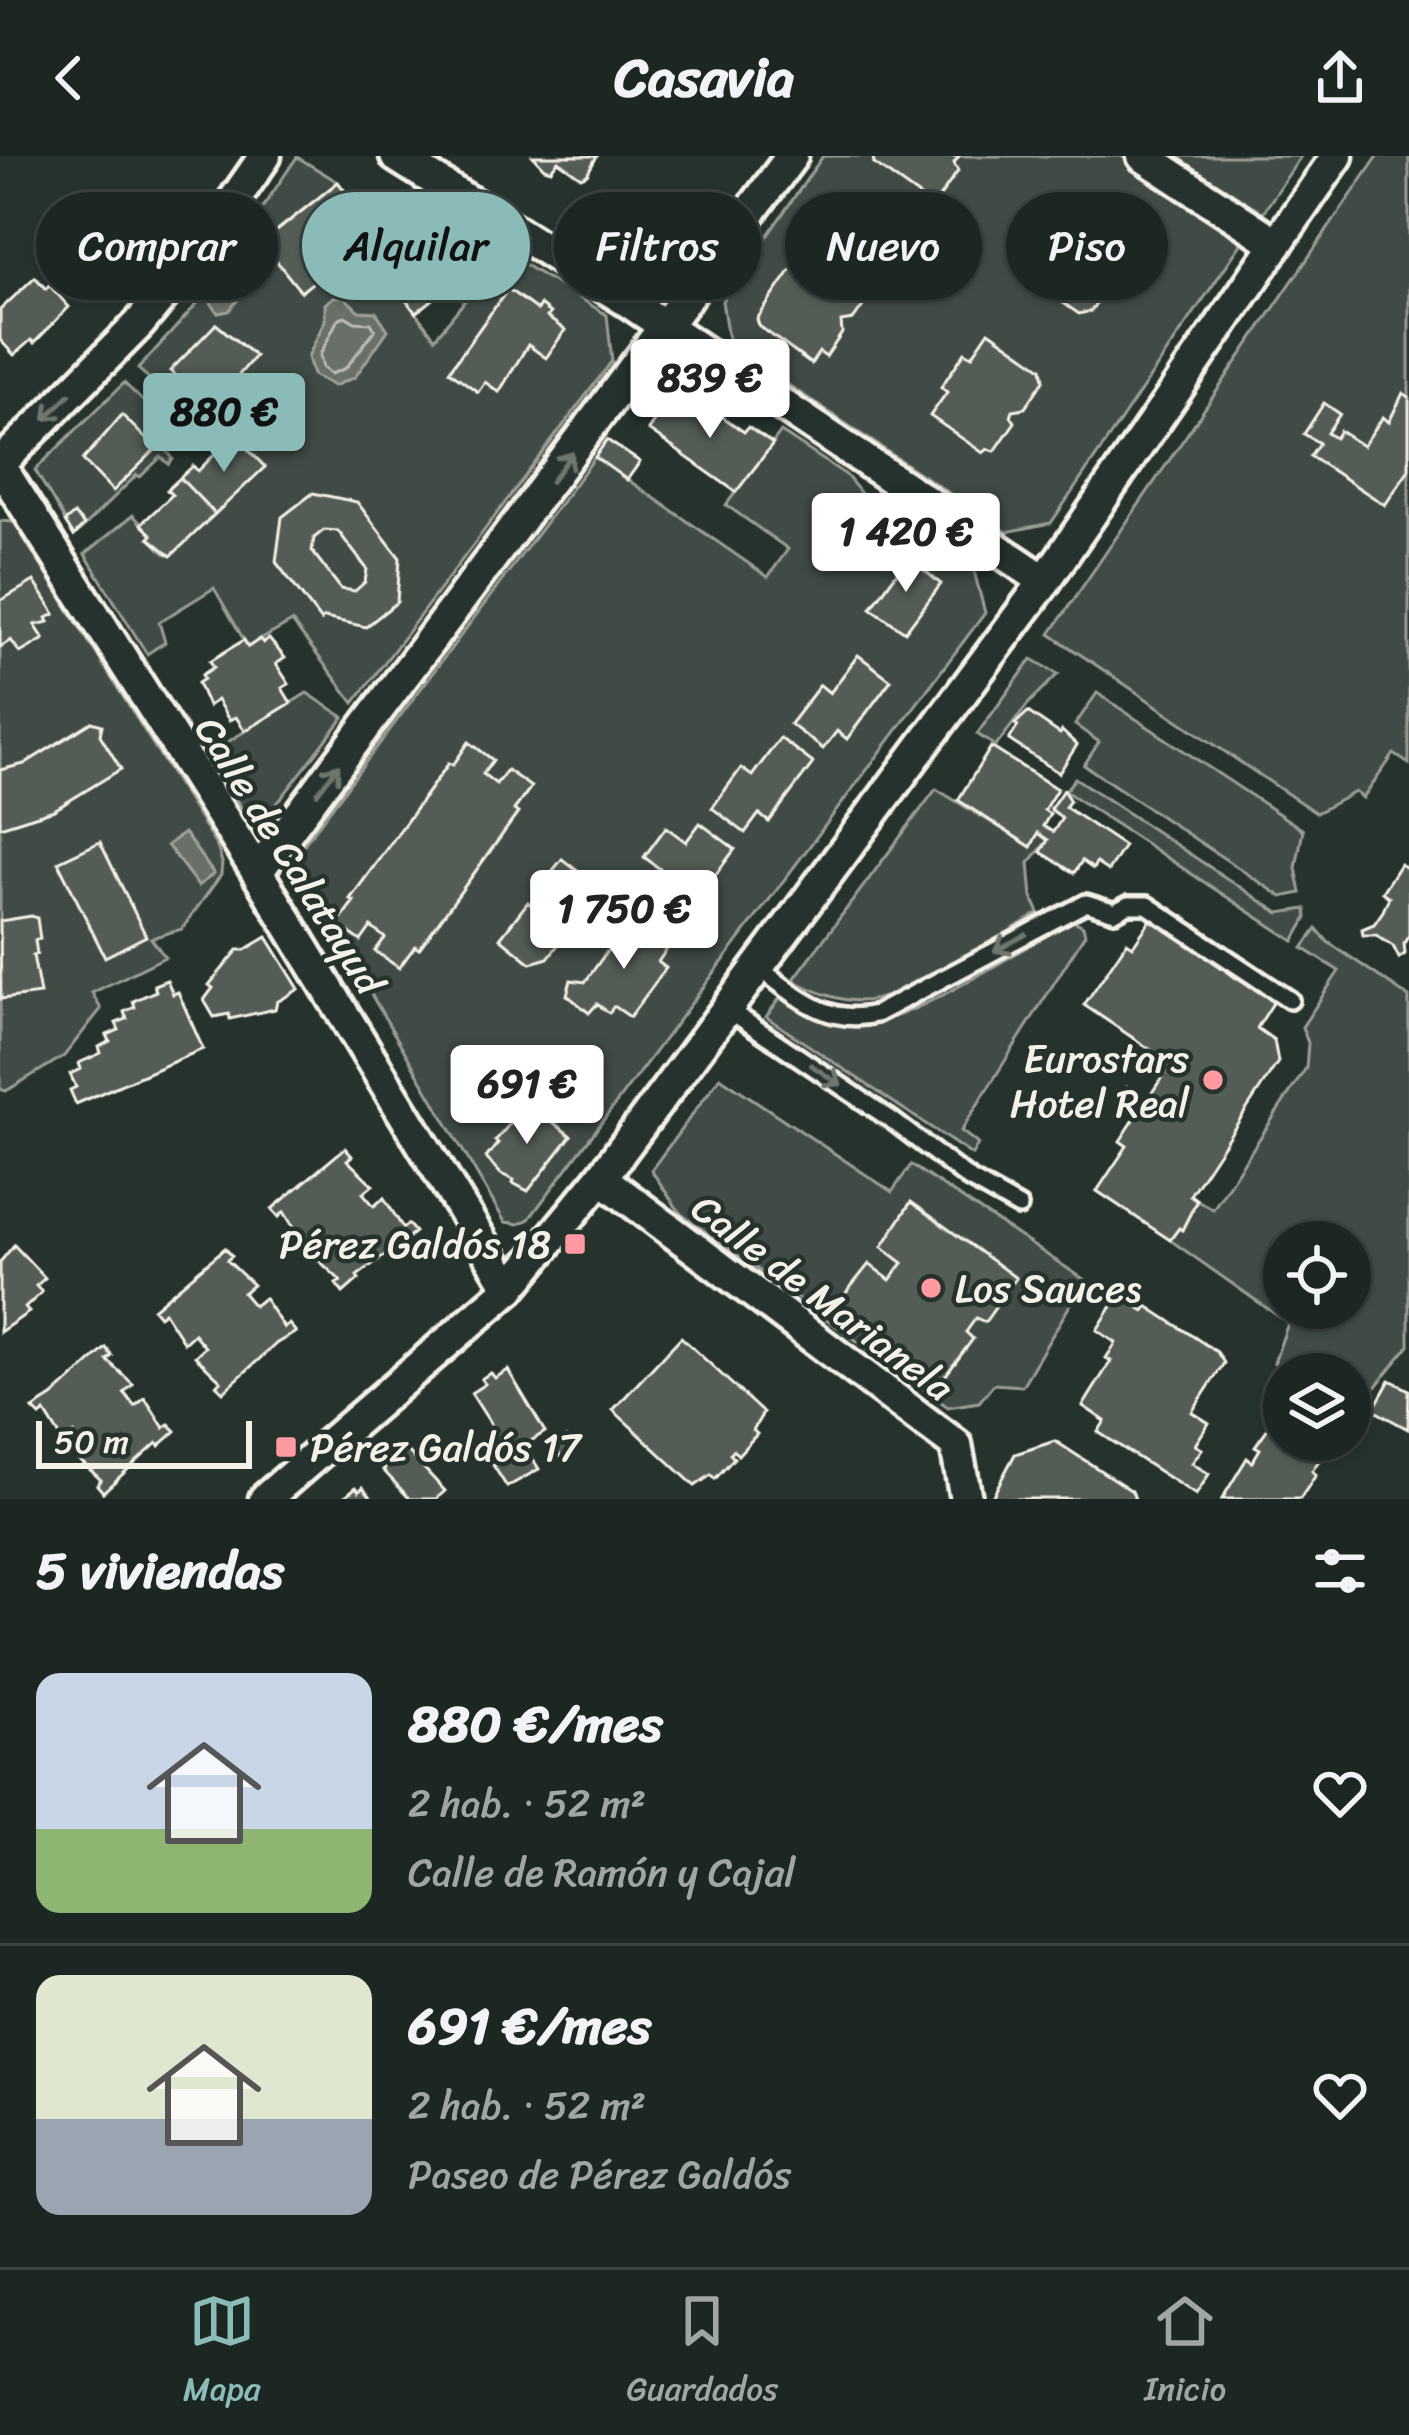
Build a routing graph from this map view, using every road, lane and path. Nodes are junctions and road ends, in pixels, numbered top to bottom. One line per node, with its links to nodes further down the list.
1 (265, 156): 8 (street, one-way to 8)
2 (396, 156): 7 (street)
3 (792, 156): 7 (street)
4 (1143, 156): 6 (street)
5 (1337, 156): 6 (street)
6 (1277, 244): 9 (street)
7 (666, 328): 9 (street); 10 (street, one-way to 7)
8 (0, 465): 10 (street, Calle de Calatayud)
9 (1045, 581): 11 (street)
10 (257, 872): 16 (street, Calle de Calatayud)
11 (759, 968): 12 (lane, one-way to 11); 13 (street)
12 (1290, 1000)
13 (728, 1010): 14 (street); 15 (lane, one-way to 15)
14 (601, 1178): 16 (street); 18 (street, Calle de Marianela)
15 (1019, 1207)
16 (510, 1288): 17 (street)
17 (265, 1499)
18 (966, 1499)

